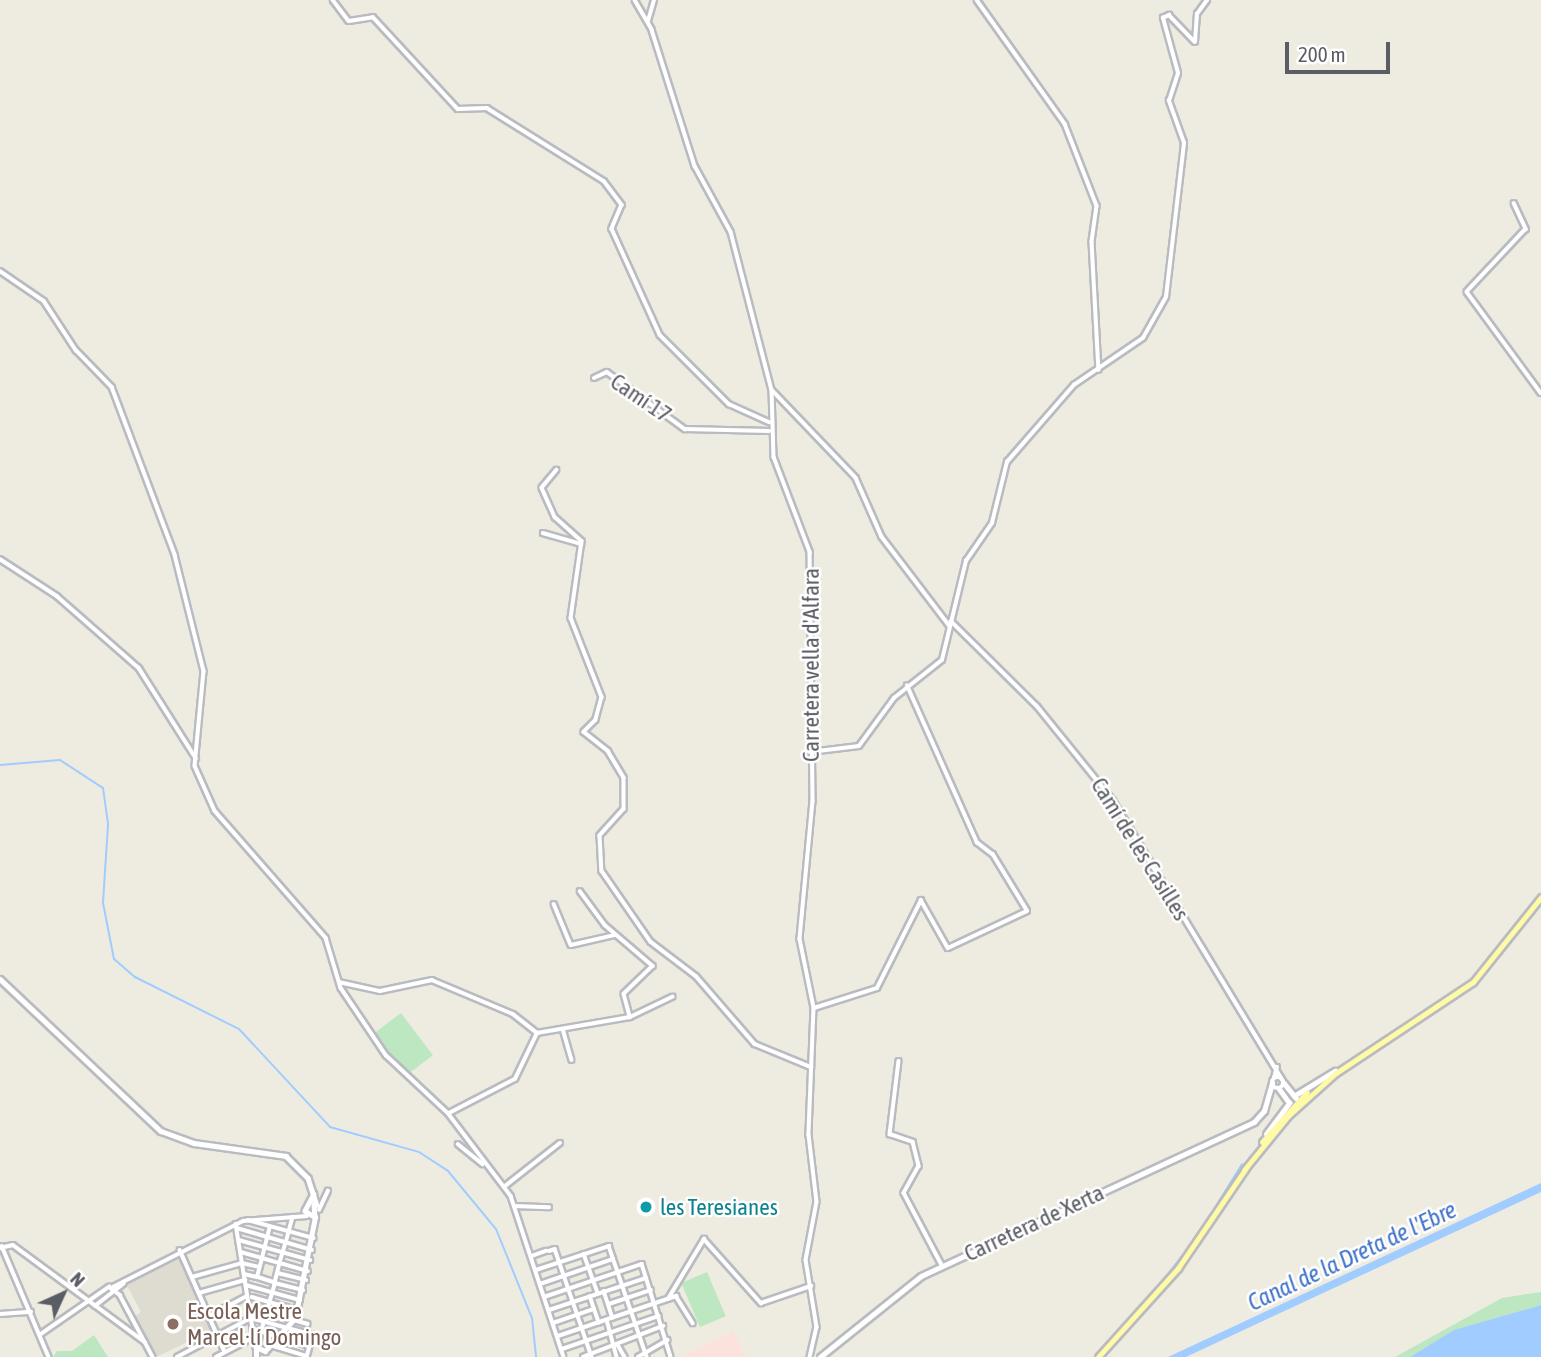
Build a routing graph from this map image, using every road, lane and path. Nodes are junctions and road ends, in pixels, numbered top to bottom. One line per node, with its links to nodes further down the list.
1 (333, 0): 13 (street)
2 (635, 0): 6 (street, Carretera vella d'Alfara)
3 (654, 0): 6 (street)
4 (977, 0): 9 (street)
5 (1207, 0): 9 (street)
6 (648, 21): 11 (street, Carretera vella d'Alfara)
7 (1514, 203): 12 (street)
8 (0, 271): 22 (street)
9 (1099, 370): 19 (street)
10 (594, 378): 14 (street, Camí 17)
11 (772, 390): 13 (street, Carretera vella d'Alfara); 19 (street, Camí de les Casilles)
12 (1541, 393)
13 (769, 422): 14 (street, Carretera vella d'Alfara)
14 (769, 432): 21 (street, Carretera vella d'Alfara)
15 (557, 470): 17 (street)
16 (543, 533): 17 (street)
17 (582, 545): 38 (street)
18 (0, 559): 22 (street)
19 (949, 623): 20 (street); 36 (street, Camí de les Casilles)
20 (907, 686): 21 (street); 30 (street)
21 (810, 752): 30 (street, Carretera vella d'Alfara)
22 (196, 758): 28 (street)
23 (580, 891): 26 (street)
24 (1541, 897): 37 (main road)
25 (554, 904): 26 (street)
26 (615, 935): 31 (street)
27 (0, 979): 53 (main road)
28 (339, 982): 33 (street); 45 (street)
29 (672, 997): 31 (street)
30 (814, 1008): 38 (street, Carretera vella d'Alfara)
31 (630, 1017): 32 (street)
32 (563, 1029): 33 (street); 34 (street)
33 (537, 1033): 45 (street)
34 (572, 1059)
35 (900, 1061): 82 (street)
36 (1276, 1065): 39 (street); 40 (street, Camí de les Casilles)
37 (1347, 1065): 41 (main road); 44 (main road)
38 (811, 1066): 101 (street, Carretera vella d'Alfara)
39 (1273, 1080): 40 (main road); 42 (main road); 43 (main road)
40 (1283, 1081): 42 (main road); 44 (main road)
41 (1320, 1086): 44 (main road); 46 (main road)
42 (1278, 1089): 43 (main road); 44 (main road)
43 (1269, 1098): 82 (main road, Carretera de Xerta)
44 (1293, 1098): 46 (main road); 50 (main road)
45 (448, 1113): 49 (street)
46 (1276, 1128): 50 (main road)
47 (560, 1143): 51 (street)
48 (458, 1144): 49 (street)
49 (484, 1165): 51 (street)
50 (1244, 1170): 185 (main road)
51 (504, 1186): 56 (street)
52 (328, 1191): 55 (street)
53 (314, 1193): 54 (main road); 55 (main road)
54 (310, 1205): 55 (main road); 59 (main road)
55 (319, 1206): 59 (main road)
56 (514, 1206): 57 (street); 75 (street)
57 (550, 1207)
58 (294, 1216): 59 (street); 60 (street); 63 (street)
59 (310, 1216): 65 (main road)
60 (247, 1220): 61 (street); 62 (street)
61 (237, 1226): 64 (street); 66 (street); 70 (street)
62 (270, 1226): 63 (street); 64 (street)
63 (289, 1231): 65 (street); 67 (street)
64 (267, 1237): 67 (street); 69 (street)
65 (314, 1238): 71 (main road)
66 (239, 1240): 69 (street); 72 (street)
67 (286, 1243): 71 (street); 73 (street)
68 (1, 1247): 110 (street); 128 (street)
69 (265, 1247): 73 (street); 76 (street)
70 (180, 1250): 91 (street); 96 (street)
71 (312, 1250): 78 (main road)
72 (241, 1252): 76 (street); 80 (street)
73 (283, 1252): 78 (street); 81 (street)
74 (584, 1254): 77 (street); 79 (street); 84 (street)
75 (531, 1256): 79 (street); 86 (street)
76 (262, 1258): 81 (street); 83 (street)
77 (613, 1259): 84 (street); 87 (street)
78 (310, 1260): 85 (main road)
79 (560, 1262): 86 (street); 90 (street)
80 (242, 1263): 83 (street); 89 (street); 91 (street)
81 (280, 1263): 85 (street); 88 (street)
82 (942, 1265): 184 (main road, Carretera de Xerta)
83 (260, 1267): 92 (street)
84 (589, 1267): 90 (street); 95 (street)
85 (308, 1270): 94 (main road)
86 (535, 1270): 99 (street)
87 (617, 1272): 93 (street); 95 (street); 100 (street)
88 (278, 1273): 94 (street); 98 (street)
89 (244, 1274): 92 (street); 97 (street)
90 (564, 1276): 99 (street); 103 (street)
91 (192, 1277): 107 (street)
92 (257, 1277): 98 (street)
93 (646, 1278): 100 (street); 105 (street)
94 (306, 1280): 104 (main road)
95 (593, 1280): 103 (street); 109 (street)
96 (125, 1283): 102 (street); 111 (street)
97 (245, 1283): 107 (street); 108 (street); 113 (street)
98 (275, 1283): 104 (street); 108 (street)
99 (540, 1284): 114 (street)
100 (622, 1286): 106 (street); 115 (street)
101 (811, 1286): 116 (street); 183 (street, Carretera vella d'Alfara)
102 (113, 1287): 111 (street); 119 (street)
103 (568, 1288): 114 (street); 118 (street)
104 (303, 1290): 117 (main road)
105 (650, 1290): 115 (street); 122 (street)
106 (604, 1291): 109 (street); 121 (street)
107 (199, 1293): 133 (street)
108 (272, 1293): 117 (street); 120 (street)
109 (597, 1293): 112 (street)
110 (79, 1294): 119 (street); 127 (street)
111 (118, 1294): 119 (street); 142 (street)
112 (590, 1296): 118 (street); 124 (street)
113 (250, 1297): 120 (street); 123 (street); 133 (street)
114 (544, 1297): 126 (street)
115 (626, 1298): 121 (street); 130 (street)
116 (668, 1299): 122 (street); 141 (street)
117 (300, 1300): 125 (main road)
118 (573, 1301): 126 (street); 132 (street)
119 (93, 1302): 127 (street); 148 (street)
120 (270, 1302): 125 (street); 129 (street)
121 (609, 1304): 136 (street)
122 (655, 1304): 130 (street); 134 (street)
123 (249, 1306): 129 (street); 135 (street)
124 (594, 1309): 132 (street); 140 (street)
125 (297, 1310): 137 (main road)
126 (549, 1310): 144 (street)
127 (78, 1311): 153 (street)
128 (31, 1312): 131 (street); 153 (street)
129 (267, 1312): 137 (street); 139 (street)
130 (631, 1312): 136 (street); 145 (street)
131 (0, 1314)
132 (578, 1315): 144 (street); 147 (street)
133 (209, 1316): 157 (street)
134 (659, 1316): 145 (street); 146 (street)
135 (251, 1318): 139 (street); 149 (street); 157 (street)
136 (613, 1318): 138 (street)
137 (293, 1320): 143 (street); 150 (main road)
138 (607, 1320): 140 (street); 152 (street)
139 (264, 1322): 150 (street); 151 (street)
140 (599, 1322): 147 (street)
141 (692, 1323)
142 (135, 1324): 148 (street); 161 (street)
143 (308, 1324)
144 (553, 1324): 154 (street)
145 (635, 1324): 152 (street); 155 (street)
146 (663, 1326): 155 (street); 159 (street)
147 (582, 1328): 154 (street); 160 (street)
148 (127, 1329): 161 (street)
149 (253, 1329): 151 (street); 156 (street)
150 (288, 1329): 158 (main road); 164 (street)
151 (261, 1332): 158 (street); 165 (street)
152 (611, 1333): 160 (street); 162 (street)
153 (41, 1334): 173 (street)
154 (558, 1336): 166 (street)
155 (639, 1336): 162 (street); 169 (street)
156 (254, 1337): 165 (street); 167 (street)
157 (219, 1338): 167 (street); 175 (street)
158 (281, 1338): 163 (main road); 164 (street)
159 (667, 1340): 169 (street); 182 (street)
160 (586, 1341): 166 (street); 172 (street)
161 (145, 1342): 174 (street)
162 (617, 1345): 172 (street); 179 (street); 180 (street)
163 (274, 1346): 168 (main road); 171 (street)
164 (310, 1346): 171 (street)
165 (257, 1347): 168 (main road); 170 (main road)
166 (562, 1349): 177 (street)
167 (225, 1352): 176 (street)
168 (264, 1354)
169 (646, 1355): 181 (street)
170 (254, 1356)
171 (307, 1356)
172 (591, 1356): 178 (street)
173 (49, 1357)
174 (153, 1357)
175 (177, 1357)
176 (216, 1357)
177 (564, 1357)
178 (583, 1357)
179 (617, 1357)
180 (625, 1357)
181 (638, 1357)
182 (671, 1357)
183 (810, 1357)
184 (820, 1357)
185 (1098, 1357)

